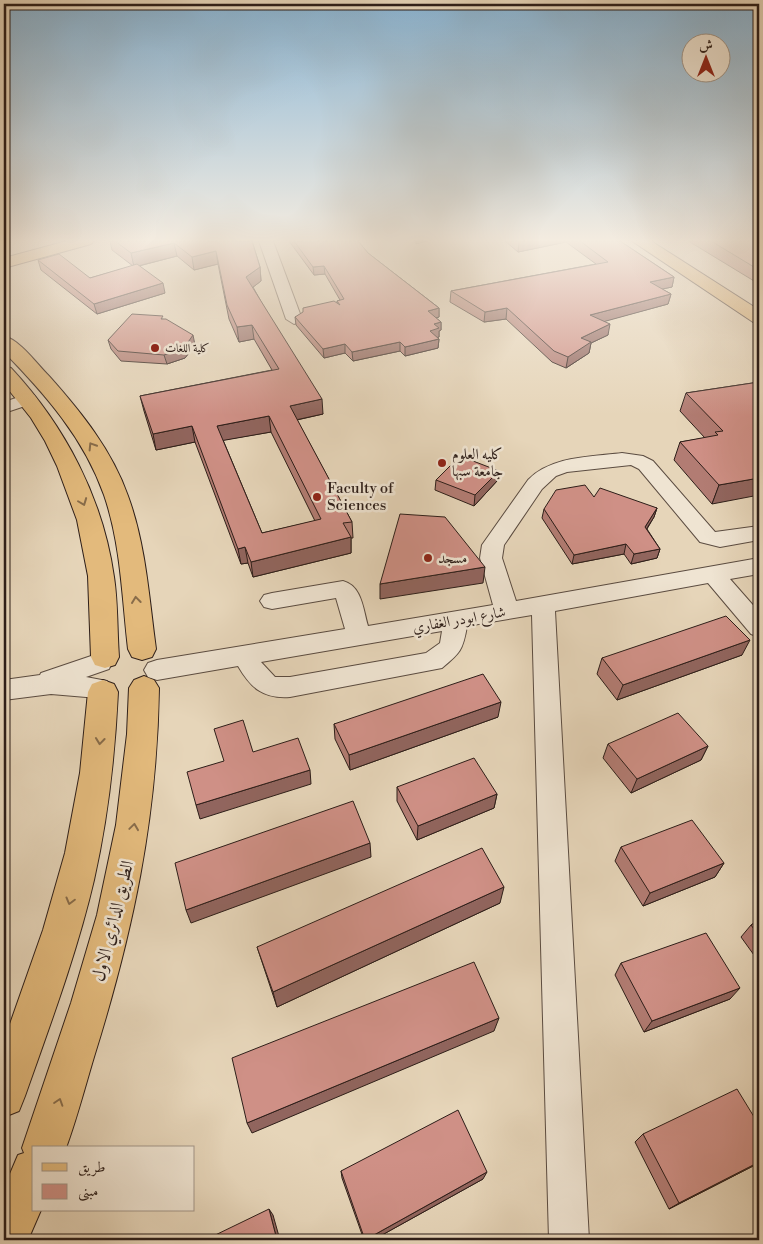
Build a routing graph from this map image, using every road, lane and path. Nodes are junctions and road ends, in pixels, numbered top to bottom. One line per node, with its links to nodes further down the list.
1 (287, 299): 4 (street)
2 (730, 299): 3 (main road)
3 (759, 318)
4 (294, 319)
5 (4, 342): 19 (main road, الطريق الدائري الاول, one-way to 5)
6 (4, 372): 7 (main road)
7 (28, 399): 8 (street); 20 (main road, one-way to 20)
8 (4, 408)
9 (759, 533): 14 (street)
10 (759, 566): 11 (street, شارع ابودر الغفاري)
11 (714, 575): 13 (street, شارع ابودر الغفاري); 16 (street)
12 (272, 602): 17 (street)
13 (542, 605): 14 (street, شارع ابودر الغفاري); 26 (street)
14 (507, 612): 15 (street, شارع ابودر الغفاري)
15 (456, 620): 17 (street, شارع ابودر الغفاري); 18 (street)
16 (759, 628)
17 (359, 637): 18 (street, شارع ابودر الغفاري)
18 (245, 656): 19 (street, شارع ابودر الغفاري)
19 (148, 669): 20 (main road); 20 (main road); 23 (main road, الطريق الدائري الاول, one-way to 19)
20 (102, 675): 21 (street); 22 (main road, one-way to 22)
21 (4, 690)
22 (4, 1096)
23 (45, 1146)
24 (32, 1176): 25 (main road)
25 (5, 1240)
26 (569, 1240)

